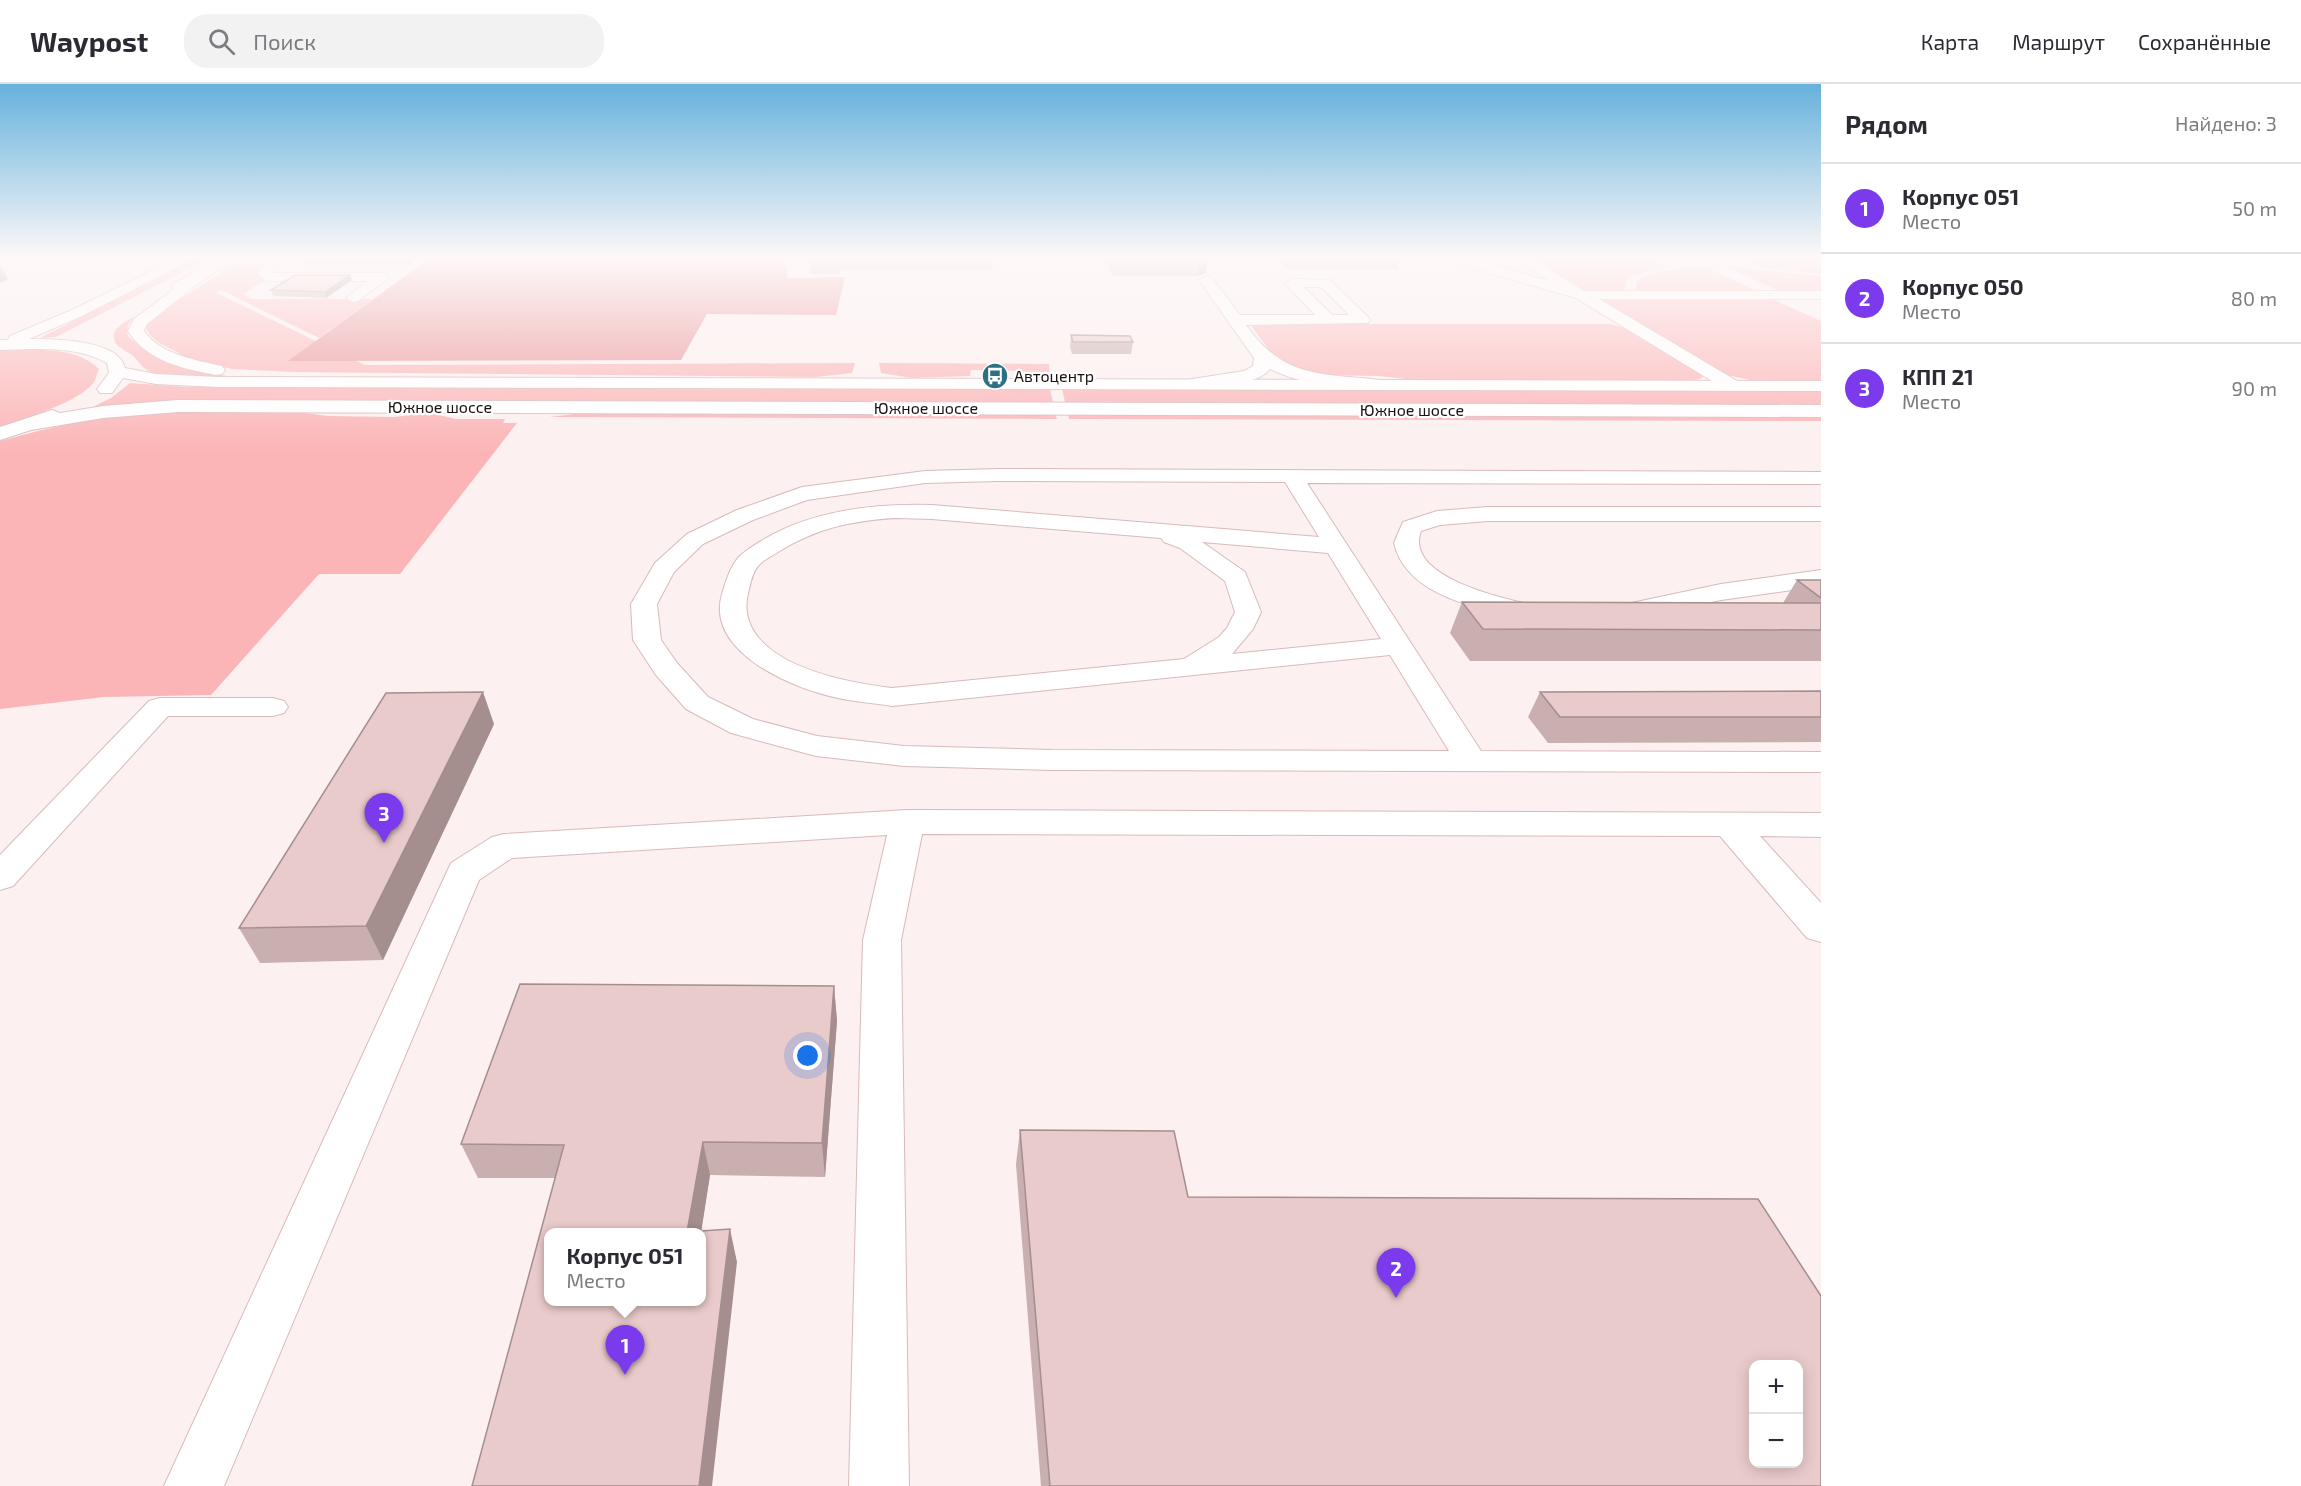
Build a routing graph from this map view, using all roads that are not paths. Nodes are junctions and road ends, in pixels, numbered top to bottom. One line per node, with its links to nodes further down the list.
1 (57, 321): 6 (main road)
2 (141, 321): 10 (main road)
3 (1236, 321): 8 (main road)
4 (1625, 321): 13 (main road)
5 (91, 332): 7 (main road)
6 (0, 345): 7 (main road)
7 (73, 346): 9 (main road)
8 (1263, 357): 11 (main road); 12 (main road)
9 (119, 372): 10 (main road, Южное шоссе); 16 (main road)
10 (446, 382): 11 (main road, Южное шоссе)
11 (1192, 384): 12 (main road, Южное шоссе)
12 (1385, 385): 13 (main road, Южное шоссе)
13 (1731, 385): 14 (main road, Южное шоссе)
14 (1821, 386)
15 (1821, 411): 16 (main road, Южное шоссе)
16 (31, 424): 17 (main road)
17 (0, 434)
18 (1292, 476): 19 (main road); 22 (main road); 29 (main road)
19 (1821, 478)
20 (1821, 514): 24 (main road)
21 (1152, 530): 22 (main road); 27 (main road); 27 (main road)
22 (1336, 546): 26 (main road)
23 (1821, 578): 25 (main road)
24 (1550, 615)
25 (1604, 616)
26 (1399, 646): 27 (main road); 29 (main road)
27 (1174, 668)
28 (273, 706): 34 (main road)
29 (1471, 761): 30 (main road)
30 (1821, 762)
31 (908, 822): 32 (main road); 36 (main road); 37 (main road)
32 (1730, 825): 33 (main road); 35 (main road)
33 (1821, 825)
34 (0, 877)
35 (1821, 928)
36 (194, 1486)
37 (879, 1486)

